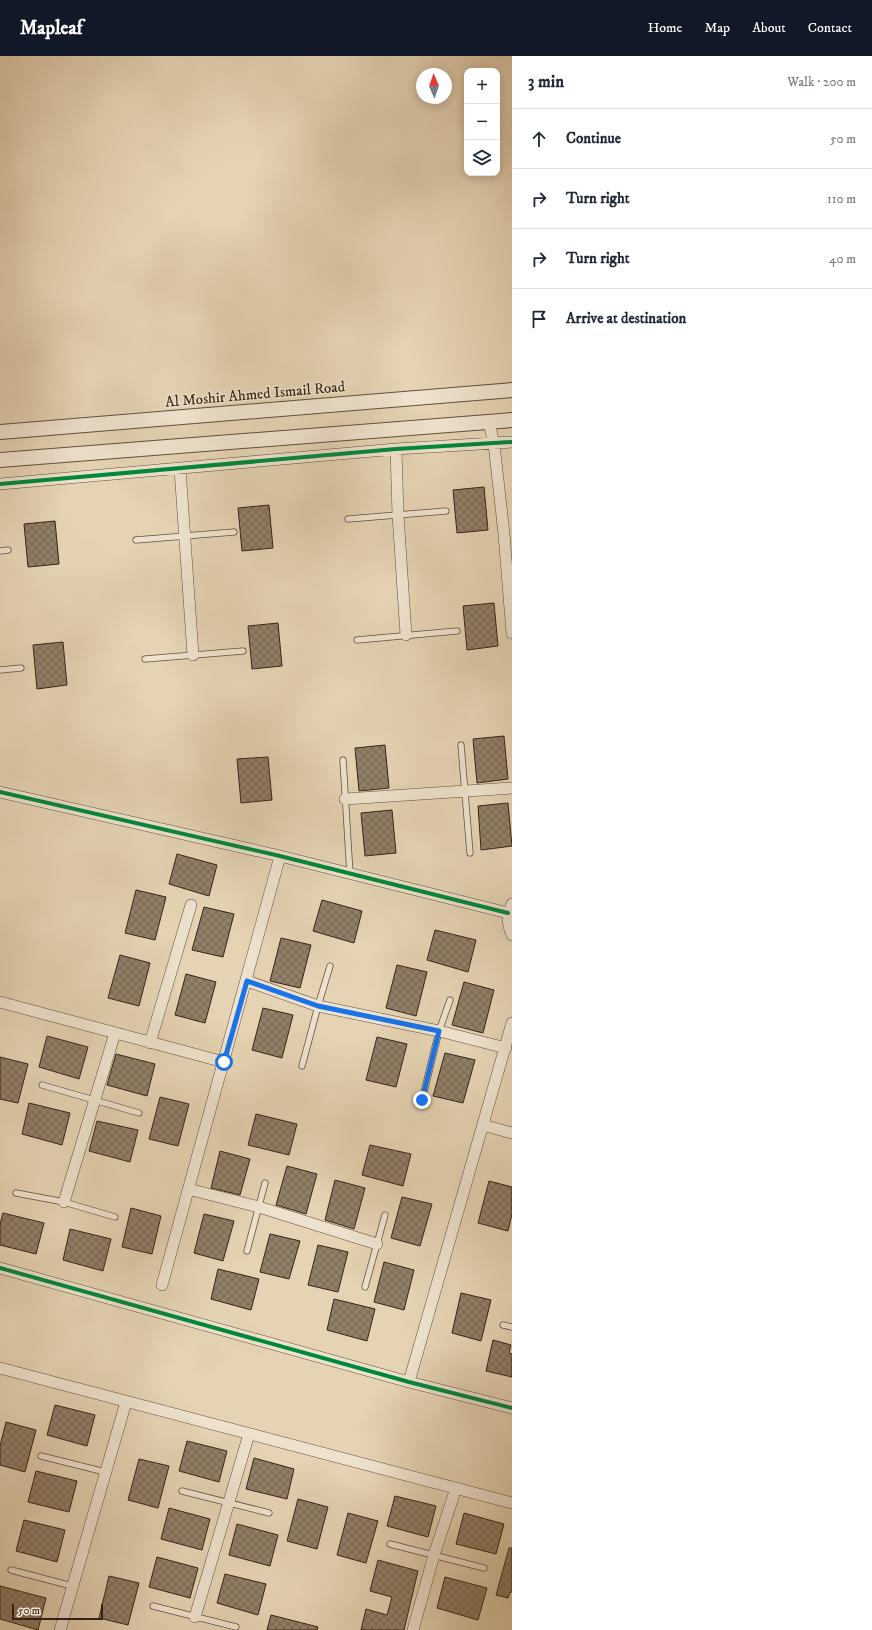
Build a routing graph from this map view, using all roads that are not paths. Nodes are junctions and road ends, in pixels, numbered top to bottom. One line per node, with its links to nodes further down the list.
1 (512, 390): 4 (street, Al Moshir Ahmed Ismail Road)
2 (512, 420): 3 (street)
3 (489, 422): 6 (street); 8 (street)
4 (0, 432)
5 (512, 442): 6 (street)
6 (494, 444): 7 (street); 20 (street)
7 (396, 449): 9 (street); 12 (street)
8 (0, 460)
9 (180, 469): 10 (street); 15 (street)
10 (0, 484)
11 (446, 511): 12 (lane)
12 (398, 515): 13 (lane); 21 (street)
13 (348, 519)
14 (234, 532): 15 (lane)
15 (185, 536): 16 (lane); 24 (street)
16 (136, 540)
17 (8, 550): 18 (lane)
18 (0, 551)
19 (457, 631): 21 (lane)
20 (512, 633)
21 (406, 636): 22 (lane)
22 (357, 640)
23 (243, 651): 24 (lane)
24 (193, 655): 25 (lane)
25 (145, 659)
26 (21, 668): 27 (lane)
27 (0, 670)
28 (461, 745): 31 (lane)
29 (343, 760): 33 (lane)
30 (512, 788): 31 (street)
31 (465, 791): 33 (street); 34 (lane)
32 (0, 792): 35 (street)
33 (345, 799): 36 (lane)
34 (470, 853)
35 (280, 856): 36 (street); 41 (street)
36 (350, 874): 38 (street)
37 (191, 905): 48 (street)
38 (510, 909): 39 (street)
39 (512, 935)
40 (330, 966): 44 (lane)
41 (247, 981): 44 (street); 50 (street)
42 (450, 1000): 46 (lane)
43 (0, 1002): 47 (street)
44 (318, 1006): 46 (street); 51 (lane)
45 (512, 1023): 49 (street)
46 (439, 1031): 49 (street); 54 (lane)
47 (115, 1033): 48 (street); 53 (street)
48 (150, 1042): 50 (street)
49 (506, 1048): 56 (street)
50 (224, 1062): 59 (street)
51 (302, 1066)
52 (42, 1085): 53 (lane)
53 (95, 1100): 55 (lane); 61 (street)
54 (422, 1100)
55 (139, 1113)
56 (483, 1125): 57 (street); 73 (street)
57 (512, 1132)
58 (265, 1183): 62 (lane)
59 (188, 1189): 62 (street); 68 (street)
60 (16, 1193): 61 (lane)
61 (64, 1202): 64 (lane)
62 (259, 1207): 65 (street); 66 (lane)
63 (385, 1215): 65 (lane)
64 (115, 1217)
65 (376, 1244): 69 (lane)
66 (247, 1251)
67 (0, 1268): 73 (street)
68 (162, 1285)
69 (365, 1287)
70 (504, 1325): 71 (lane)
71 (512, 1327)
72 (0, 1368): 74 (street)
73 (409, 1382): 75 (street)
74 (126, 1402): 76 (street); 78 (street)
75 (512, 1408)
76 (249, 1434): 79 (street); 81 (street)
77 (41, 1456): 78 (lane)
78 (105, 1472): 88 (street)
79 (456, 1488): 82 (street); 85 (street)
80 (182, 1491): 81 (lane)
81 (228, 1503): 83 (lane); 90 (street)
82 (512, 1503)
83 (269, 1513)
84 (390, 1544): 85 (lane)
85 (434, 1555): 86 (lane); 93 (street)
86 (484, 1568)
87 (10, 1570): 88 (lane)
88 (72, 1586): 92 (street)
89 (153, 1606): 90 (lane)
90 (194, 1617): 91 (lane)
91 (236, 1627)
92 (60, 1630)
93 (414, 1630)

